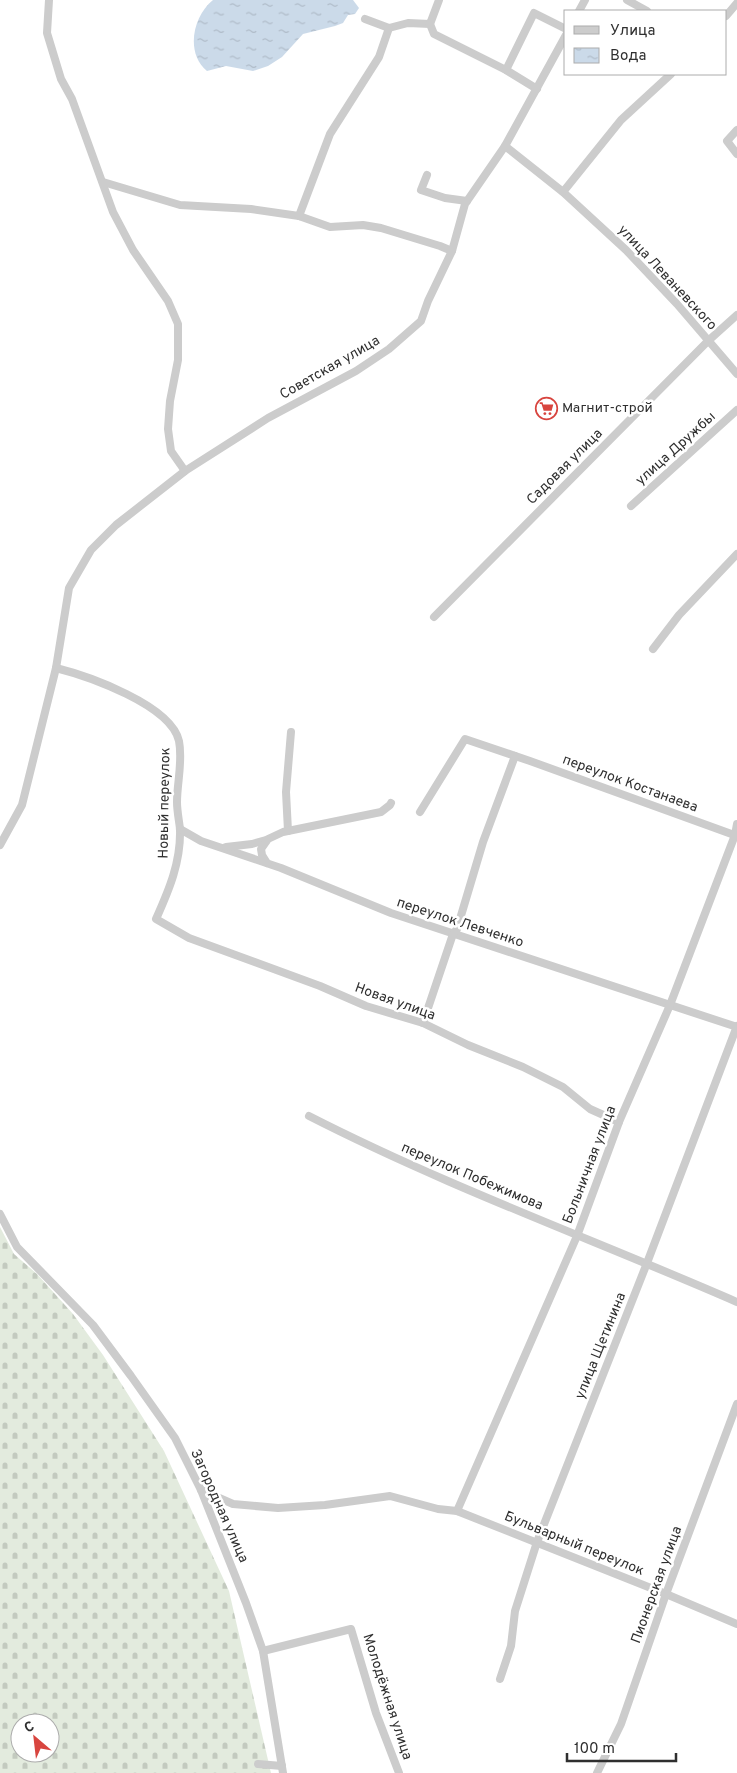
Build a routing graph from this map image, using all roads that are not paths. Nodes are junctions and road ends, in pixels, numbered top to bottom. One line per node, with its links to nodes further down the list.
1 (49, 0): 19 (street)
2 (439, 0): 8 (street)
3 (627, 0): 5 (street)
4 (737, 3): 6 (street)
5 (645, 10)
6 (727, 15)
7 (365, 19): 9 (street)
8 (430, 24): 9 (street); 12 (street)
9 (389, 28): 22 (street)
10 (564, 29): 12 (street)
11 (564, 39): 14 (street, Советская улица)
12 (506, 70): 14 (street)
13 (670, 75): 20 (street)
14 (537, 89): 16 (street, Советская улица)
15 (737, 130): 17 (street)
16 (505, 146): 20 (street, улица Леваневского); 21 (street, Советская улица)
17 (737, 154)
18 (427, 175): 21 (street)
19 (103, 182): 22 (street); 28 (street)
20 (563, 192): 25 (street, улица Леваневского)
21 (468, 201): 23 (street, Советская улица)
22 (299, 216): 23 (street)
23 (452, 251): 28 (street, Советская улица)
24 (737, 314): 25 (street, Садовая улица)
25 (708, 342): 26 (street, улица Леваневского); 31 (street, Садовая улица)
26 (737, 374)
27 (737, 410): 29 (street, улица Дружбы)
28 (185, 471): 33 (street, Советская улица)
29 (631, 506)
30 (737, 554): 32 (street)
31 (434, 617)
32 (654, 649)
33 (56, 668): 39 (street, Новый переулок); 43 (street)
34 (291, 732): 40 (street)
35 (515, 756): 37 (street, переулок Костанаева); 41 (street, переулок Костанаева); 47 (street)
36 (390, 803): 40 (street)
37 (420, 812)
38 (737, 824): 41 (street, Больничная улица)
39 (180, 828): 44 (street, переулок Левченко); 46 (street, Новый переулок)
40 (288, 831): 42 (street)
41 (736, 835): 48 (street, Больничная улица)
42 (268, 839): 44 (street); 45 (street)
43 (0, 845)
44 (222, 847): 45 (street, переулок Левченко)
45 (267, 863): 47 (street, переулок Левченко)
46 (156, 919): 49 (street, Новая улица)
47 (452, 934): 48 (street, переулок Левченко); 49 (street)
48 (670, 1006): 50 (street, переулок Левченко); 52 (street, Больничная улица)
49 (423, 1023): 52 (street, Новая улица)
50 (737, 1027): 55 (street, улица Щетинина)
51 (309, 1116): 54 (street, переулок Побежимова)
52 (619, 1122): 54 (street, Больничная улица)
53 (0, 1214): 58 (street, Загородная улица)
54 (577, 1236): 55 (street, переулок Побежимова); 59 (street, Больничная улица)
55 (647, 1263): 56 (street, переулок Побежимова); 60 (street, улица Щетинина)
56 (737, 1302)
57 (737, 1404): 61 (street, Пионерская улица)
58 (201, 1490): 59 (street, Бульварный переулок); 63 (street, Загородная улица)
59 (457, 1511): 60 (street, Бульварный переулок)
60 (537, 1542): 61 (street, Бульварный переулок); 64 (street, улица Щетинина)
61 (666, 1594): 62 (street, Бульварный переулок); 68 (street, Пионерская улица)
62 (737, 1624)
63 (262, 1651): 66 (street, Загородная улица); 67 (street, Молодёжная улица)
64 (500, 1679)
65 (258, 1764): 66 (street)
66 (283, 1769)
67 (399, 1773)
68 (598, 1773)

